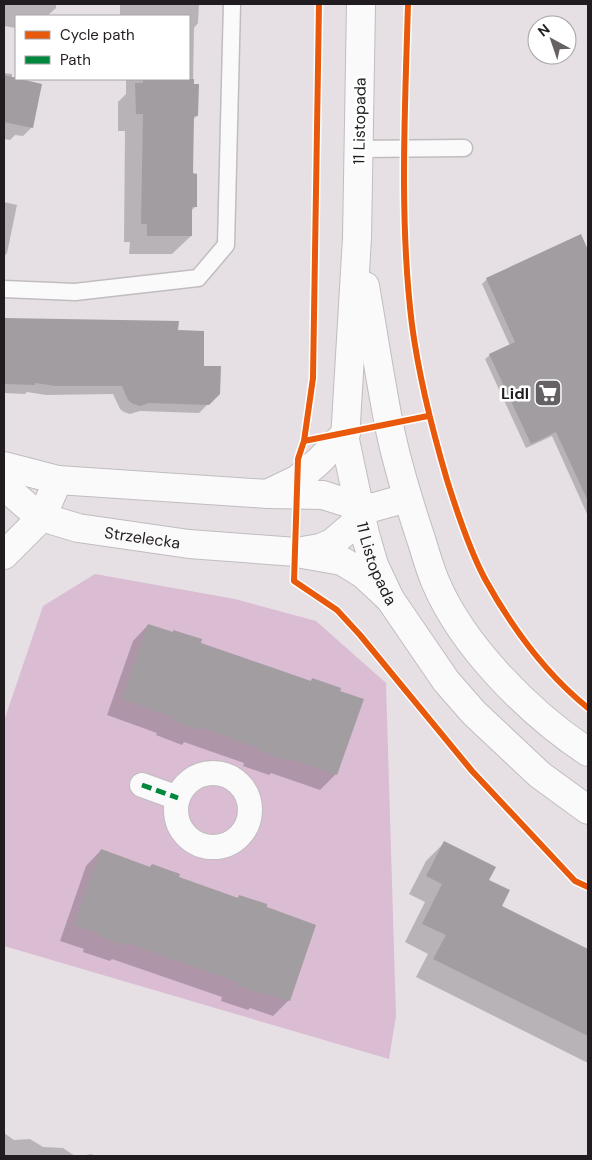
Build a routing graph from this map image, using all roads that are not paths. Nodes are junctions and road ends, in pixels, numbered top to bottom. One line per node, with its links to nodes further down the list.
1 (232, 4): 6 (lane)
2 (361, 4): 4 (street, 11 Listopada)
3 (464, 148): 4 (lane)
4 (358, 149): 5 (street, 11 Listopada)
5 (357, 238): 7 (street, 11 Listopada); 12 (street, 11 Listopada)
6 (4, 289)
7 (346, 433): 11 (street); 13 (street, 11 Listopada)
8 (4, 466): 9 (street)
9 (58, 480): 11 (street); 14 (street)
10 (4, 486): 14 (street, Strzelecka)
11 (268, 494): 13 (street)
12 (407, 498): 13 (street); 18 (street, 11 Listopada)
13 (360, 511): 15 (street, Strzelecka); 17 (street, 11 Listopada)
14 (42, 517): 15 (street, Strzelecka); 16 (street)
15 (296, 552): 17 (street, Strzelecka)
16 (4, 555)
17 (390, 599): 21 (street, 11 Listopada)
18 (588, 752)
19 (142, 786): 20 (street)
20 (178, 798)
21 (588, 810)

